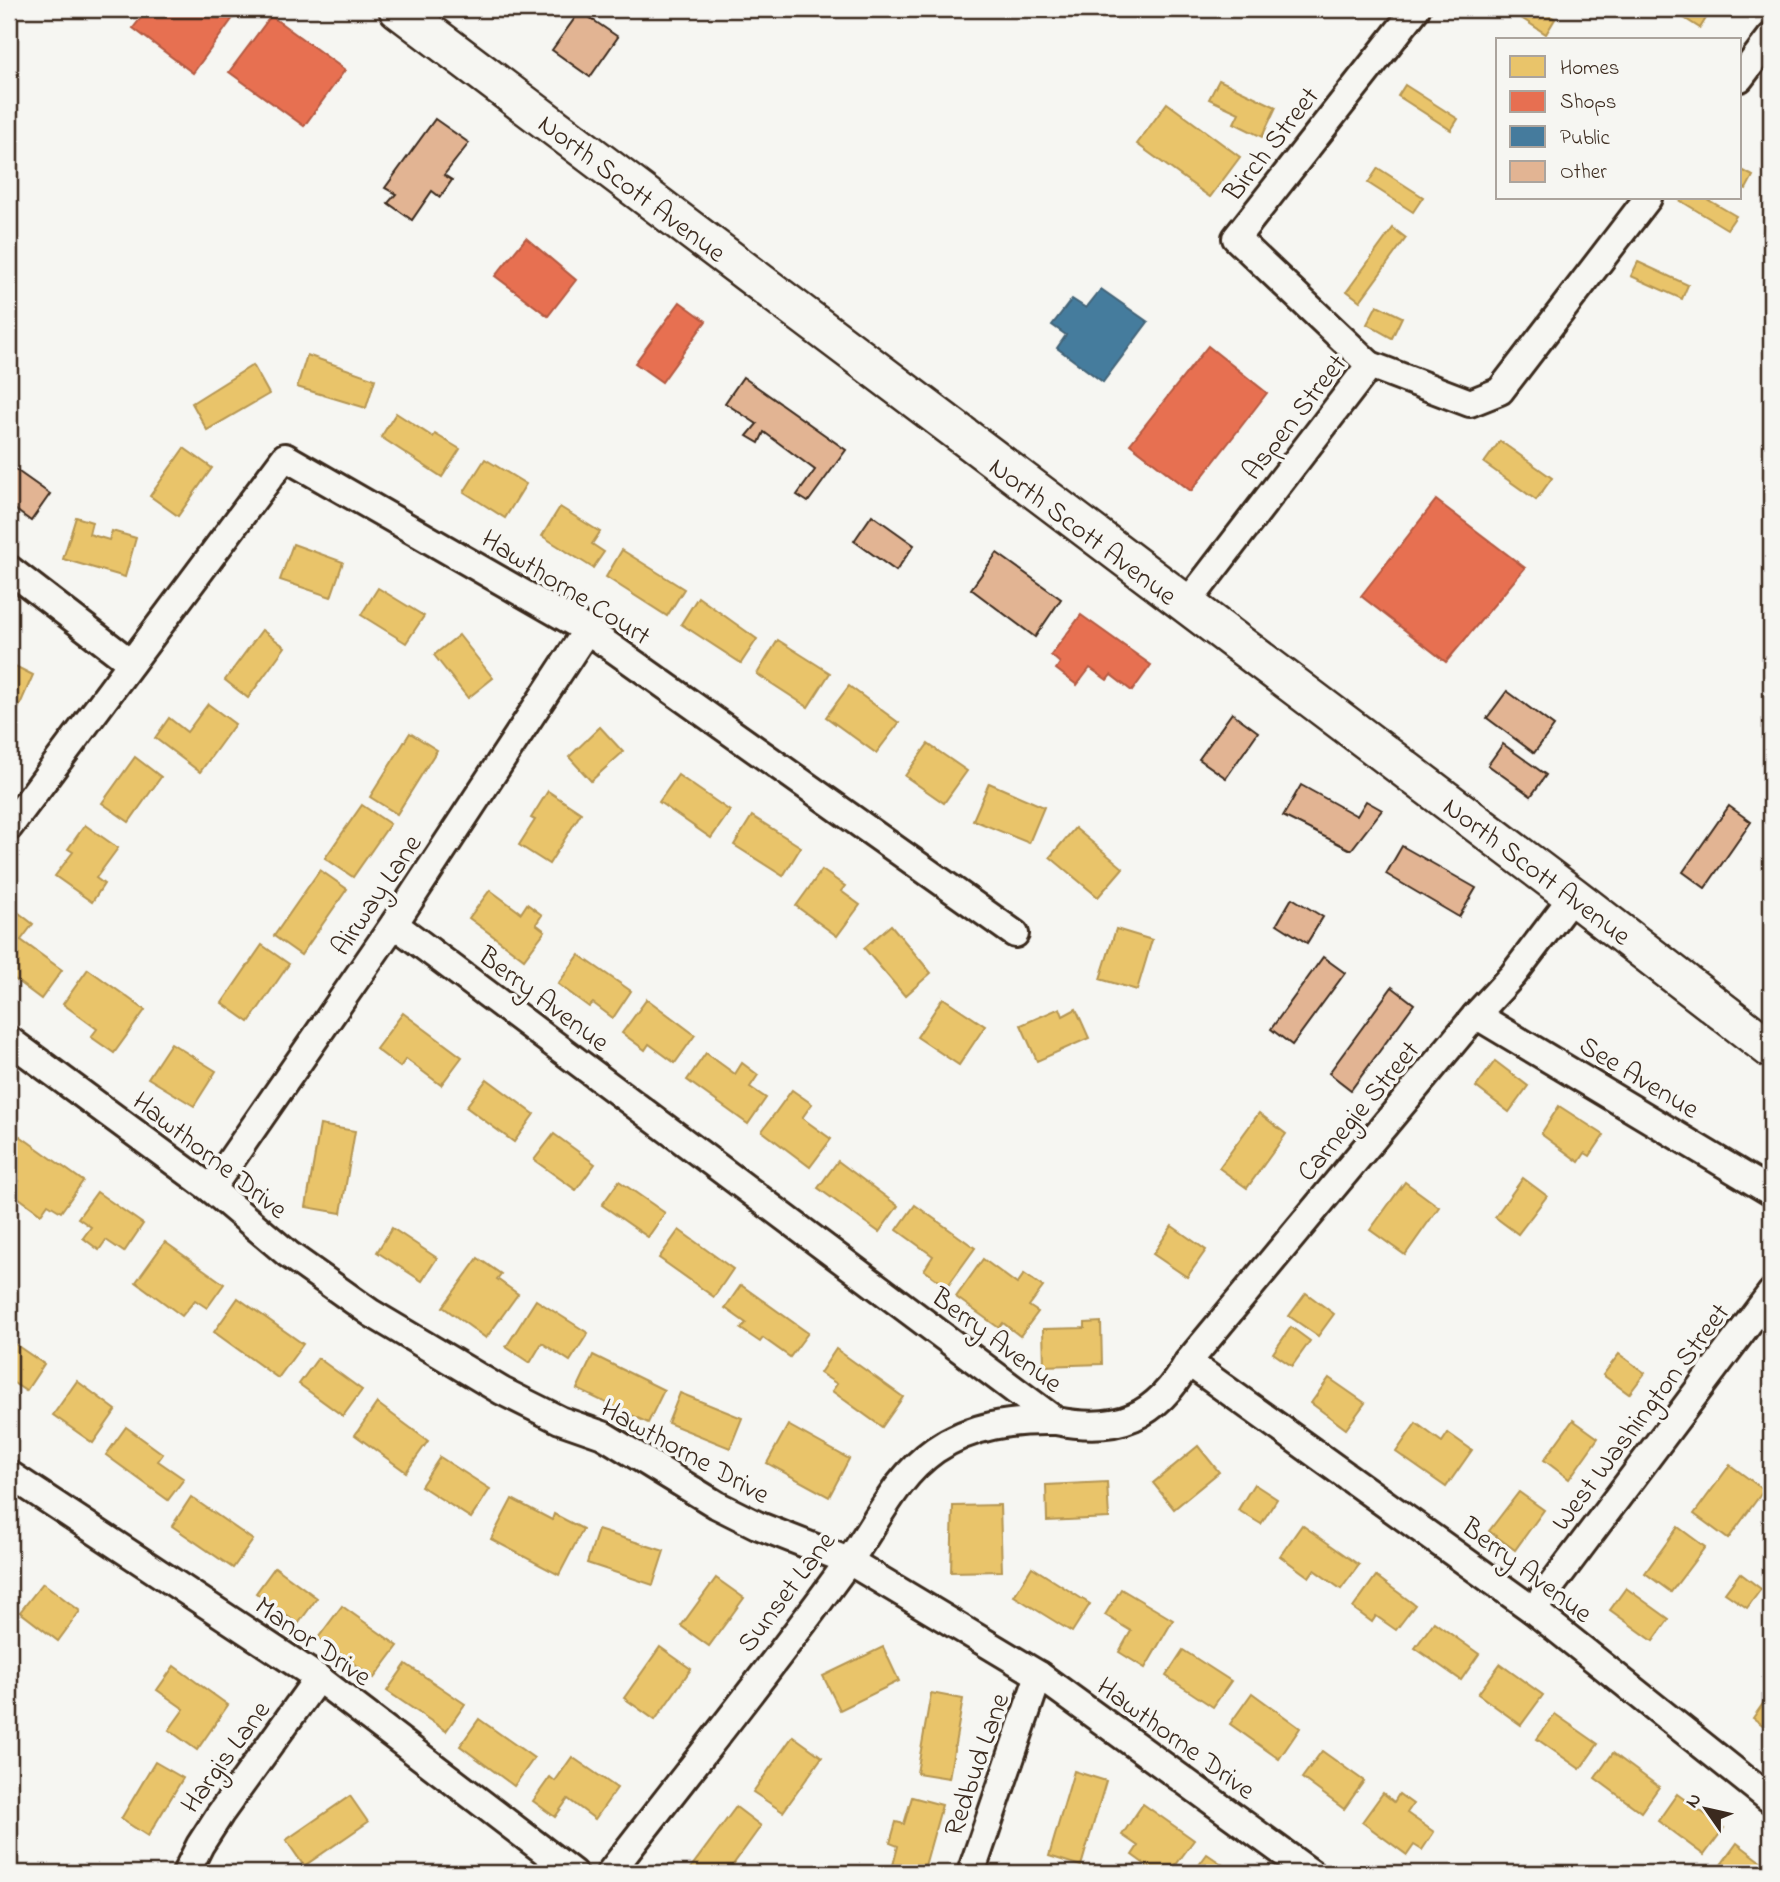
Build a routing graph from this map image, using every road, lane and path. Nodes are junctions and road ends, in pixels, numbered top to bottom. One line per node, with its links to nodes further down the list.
1 (1416, 9): 6 (street, Birch Street)
2 (413, 13): 8 (main road, North Scott Avenue)
3 (1771, 37): 4 (street)
4 (1742, 75)
5 (1646, 200): 6 (street, Aspen Street)
6 (1370, 365): 8 (street, Aspen Street)
7 (9, 569): 10 (street)
8 (1185, 606): 12 (main road, North Scott Avenue)
9 (587, 630): 10 (street, Hawthorne Court); 13 (street, Airway Lane); 14 (street, Hawthorne Court)
10 (131, 663): 11 (street)
11 (9, 827)
12 (1573, 896): 15 (street, Carnegie Street); 17 (main road, North Scott Avenue)
13 (394, 924): 18 (street, Airway Lane); 22 (street, Berry Avenue)
14 (1015, 933)
15 (1476, 1015): 19 (street, See Avenue); 21 (street, Carnegie Street)
16 (9, 1040): 18 (street, Hawthorne Drive)
17 (1771, 1049)
18 (211, 1189): 24 (street, Hawthorne Drive)
19 (1771, 1192)
20 (1771, 1293): 25 (street, West Washington Street)
21 (1188, 1362): 22 (street, Berry Avenue); 25 (street, Berry Avenue)
22 (1056, 1422): 24 (street, Sunset Lane)
23 (11, 1483): 27 (street, Manor Drive)
24 (849, 1561): 26 (street, Hawthorne Drive); 31 (street, Sunset Lane)
25 (1532, 1610): 28 (street, Berry Avenue)
26 (1039, 1675): 32 (street, Redbud Lane); 33 (street, Hawthorne Drive)
27 (318, 1678): 29 (street, Hargis Lane); 30 (street, Manor Drive)
28 (1771, 1800)
29 (186, 1873)
30 (573, 1873)
31 (610, 1873)
32 (971, 1873)
33 (1311, 1873)

